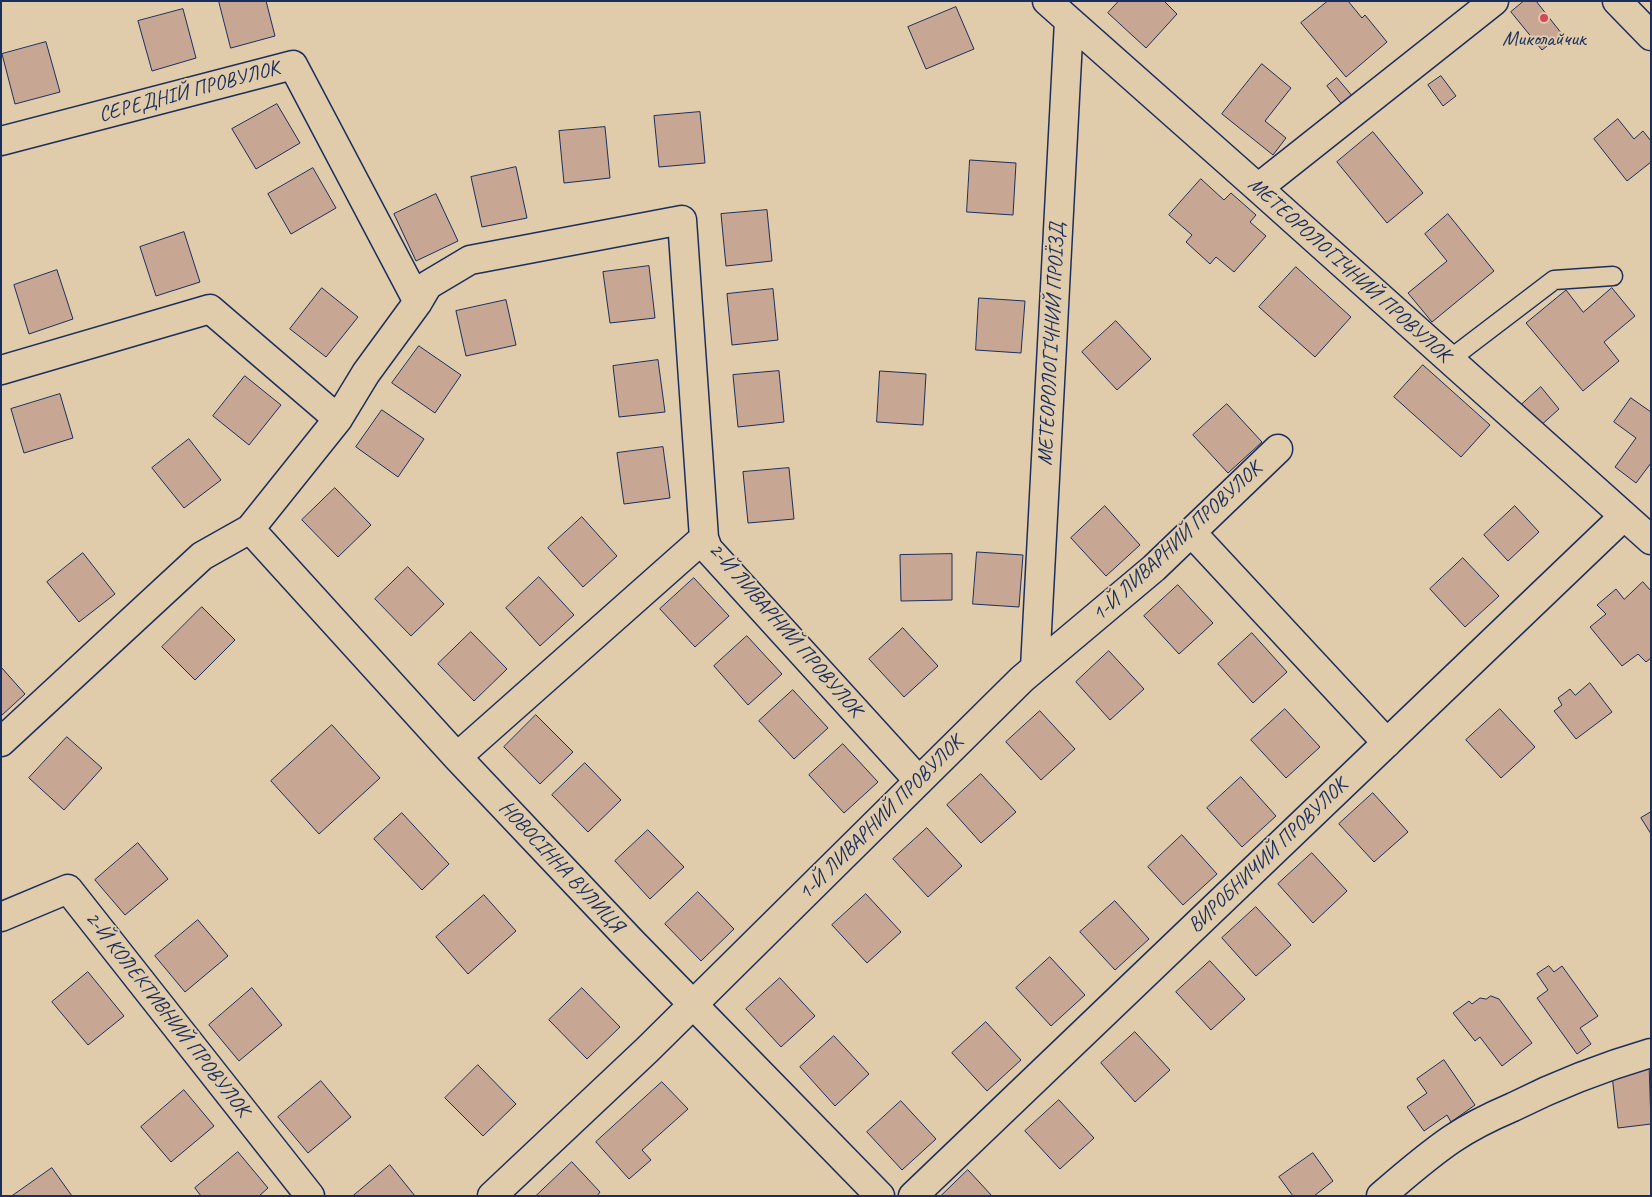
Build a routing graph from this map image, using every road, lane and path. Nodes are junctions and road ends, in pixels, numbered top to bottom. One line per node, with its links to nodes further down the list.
1 (1046, 1): 4 (street, МЕТЕОРОЛОГІЧНИЙ ПРОВУЛОК)
2 (1494, 1): 7 (street)
3 (1617, 1): 5 (street)
4 (1069, 21): 7 (street, МЕТЕОРОЛОГІЧНИЙ ПРОВУЛОК); 19 (street, МЕТЕОРОЛОГІЧНИЙ ПРОЇЗД)
5 (1651, 36)
6 (1, 142): 9 (street, СЕРЕДНІЙ ПРОВУЛОК)
7 (1258, 188): 10 (street, МЕТЕОРОЛОГІЧНИЙ ПРОВУЛОК)
8 (1613, 276): 10 (lane)
9 (418, 302): 12 (street); 17 (street, 2-Й ЛИВАРНИЙ ПРОВУЛОК)
10 (1449, 360): 14 (street, МЕТЕОРОЛОГІЧНИЙ ПРОВУЛОК)
11 (1, 370): 12 (street)
12 (338, 419): 15 (street)
13 (1278, 449): 16 (street, 1-Й ЛИВАРНИЙ ПРОВУЛОК)
14 (1624, 516): 18 (street, МЕТЕОРОЛОГІЧНИЙ ПРОВУЛОК); 21 (street, ВИРОБНИЧИЙ ПРОВУЛОК)
15 (250, 529): 20 (street); 22 (street, НОВОСІННА ВУЛИЦЯ)
16 (1191, 532): 19 (street, 1-Й ЛИВАРНИЙ ПРОВУЛОК); 21 (street)
17 (704, 538): 22 (street); 23 (street, 2-Й ЛИВАРНИЙ ПРОВУЛОК)
18 (1651, 540)
19 (1035, 668): 23 (street, 1-Й ЛИВАРНИЙ ПРОВУЛОК)
20 (1, 742)
21 (1386, 743): 30 (street, ВИРОБНИЧИЙ ПРОВУЛОК)
22 (457, 757): 25 (street, НОВОСІННА ВУЛИЦЯ)
23 (919, 781): 25 (street, 1-Й ЛИВАРНИЙ ПРОВУЛОК)
24 (1, 917): 27 (street, 2-Й КОЛЕКТИВНИЙ ПРОВУЛОК)
25 (693, 1004): 28 (street, 1-Й ЛИВАРНИЙ ПРОВУЛОК); 29 (street, НОВОСІННА ВУЛИЦЯ)
26 (1651, 1053): 31 (street)
27 (310, 1196)
28 (492, 1196)
29 (880, 1196)
30 (912, 1196)
31 (1381, 1196)

